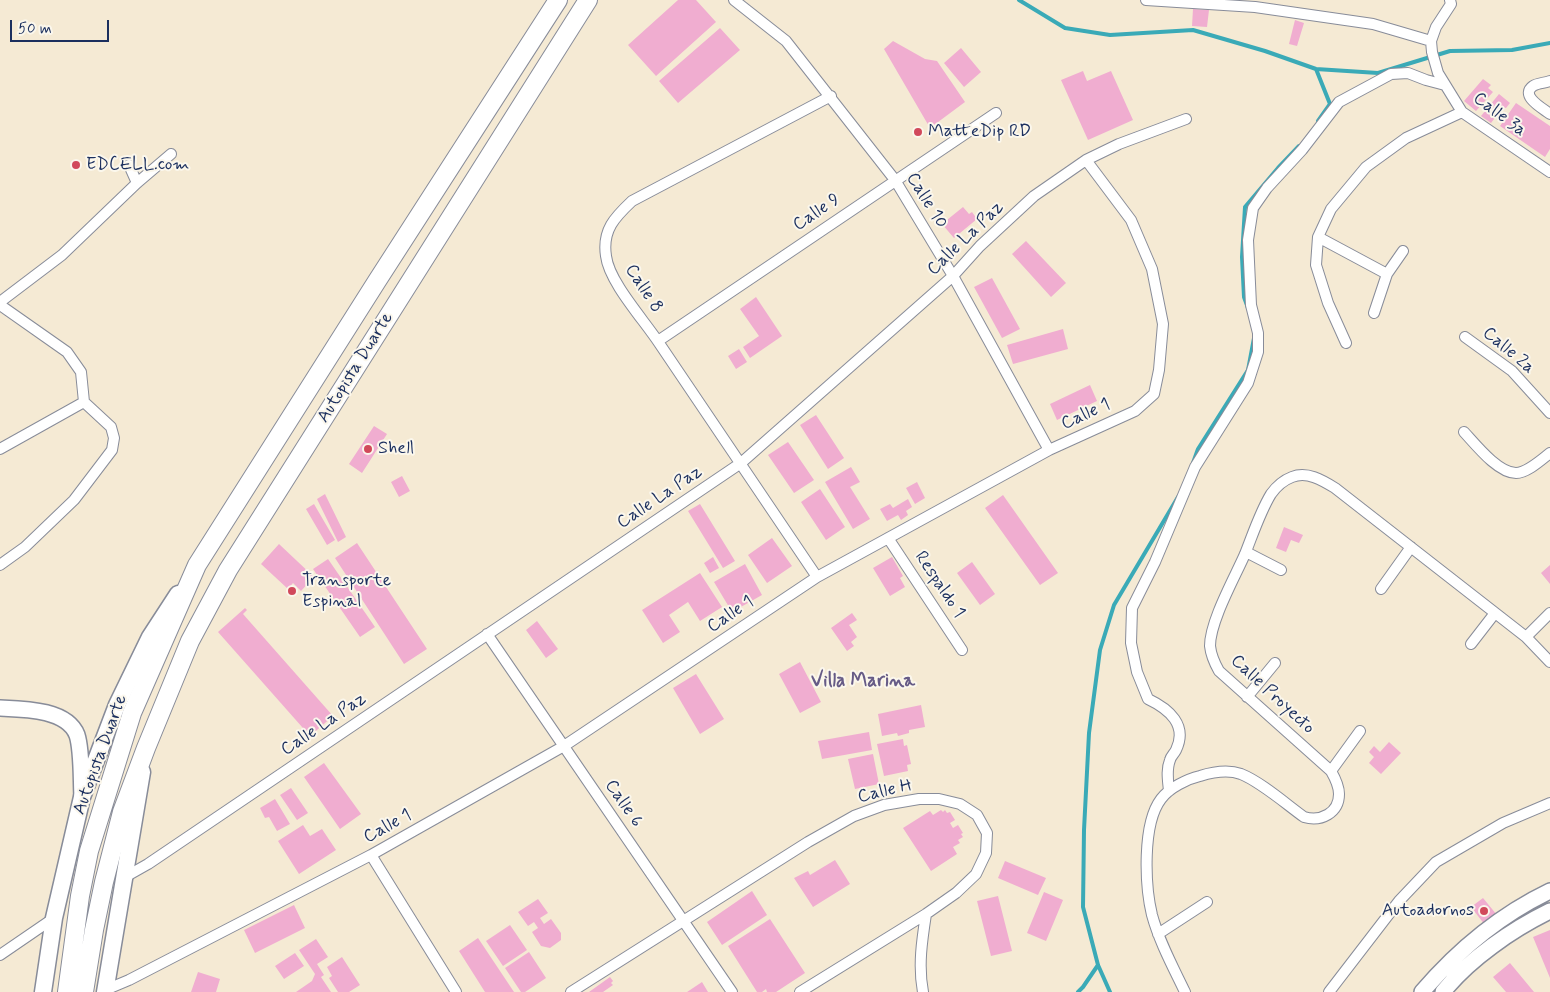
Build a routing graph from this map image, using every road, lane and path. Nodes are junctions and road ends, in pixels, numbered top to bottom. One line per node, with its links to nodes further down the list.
1 (558, 0): 40 (highway, Autopista Duarte)
2 (588, 0): 56 (highway, Autopista Duarte)
3 (734, 0): 9 (street, Calle 10)
4 (1146, 0): 6 (street)
5 (1450, 0): 6 (street)
6 (1431, 41): 8 (street, Calle 3a)
7 (1550, 82): 12 (street)
8 (1445, 85): 10 (street, Calle 3a); 58 (street)
9 (830, 96): 18 (street, Calle 10); 27 (street, Calle 8)
10 (1462, 112): 17 (street, Calle 3a); 20 (street)
11 (996, 113): 18 (street, Calle 9)
12 (1550, 114)
13 (1186, 119): 15 (street, Calle La Paz)
14 (171, 154): 19 (street)
15 (1086, 160): 23 (street, Calle La Paz); 33 (street, Calle 1)
16 (129, 165): 19 (street)
17 (1550, 172)
18 (895, 180): 23 (street, Calle 10); 27 (street, Calle 9)
19 (137, 184): 24 (street)
20 (1318, 237): 22 (street); 28 (street)
21 (1403, 250): 22 (street)
22 (1387, 274): 25 (street)
23 (953, 276): 33 (street, Calle 10); 35 (street, Calle La Paz)
24 (0, 304): 29 (street)
25 (1374, 313)
26 (1465, 337): 30 (street, Calle 2a)
27 (658, 341): 35 (street, Calle 8)
28 (1346, 344)
29 (84, 402): 32 (street); 39 (street)
30 (1550, 413)
31 (1464, 432): 34 (street)
32 (0, 449)
33 (1050, 450): 36 (street, Calle 1)
34 (1550, 453)
35 (741, 463): 42 (street, Calle 8); 46 (street, Calle La Paz)
36 (888, 538): 42 (street, Calle 1); 49 (street, Respaldo 1)
37 (1412, 547): 38 (street, Calle Proyecto); 43 (street); 44 (street, Calle Proyecto)
38 (1246, 552): 41 (street); 52 (street, Calle Proyecto)
39 (0, 564)
40 (197, 565): 59 (main road, Autopista Duarte); 73 (highway, Autopista Duarte)
41 (1281, 570)
42 (817, 577): 55 (street, Calle 1)
43 (1380, 589)
44 (1495, 613): 47 (street, Calle Proyecto); 48 (street)
45 (1550, 613): 47 (street)
46 (487, 634): 55 (street, Calle 6); 62 (street, Calle La Paz)
47 (1526, 637): 50 (street, Calle Proyecto)
48 (1471, 644)
49 (962, 650)
50 (1550, 662)
51 (1275, 663): 52 (street)
52 (1247, 697): 57 (street, Calle Proyecto)
53 (0, 708): 59 (main road)
54 (1360, 731): 57 (street)
55 (564, 746): 61 (street, Calle 1); 68 (street, Calle 6)
56 (146, 748): 62 (main road, Autopista Duarte); 74 (highway, Autopista Duarte)
57 (1331, 771): 58 (street)
58 (1169, 791): 69 (street)
59 (82, 797): 67 (main road, Autopista Duarte)
60 (1550, 803): 81 (street)
61 (371, 855): 71 (street, Calle 1); 75 (street)
62 (125, 877): 71 (main road, Autopista Duarte)
63 (1550, 891): 82 (main road)
64 (1207, 902): 69 (street)
65 (1550, 911): 83 (main road)
66 (926, 914): 68 (street, Calle H); 78 (street, Calle H); 79 (street)
67 (54, 918): 70 (street); 72 (main road, Autopista Duarte)
68 (684, 921): 76 (street, Calle H); 77 (street, Calle 6)
69 (1158, 934): 80 (street)
70 (0, 955)
71 (105, 991)
72 (43, 992)
73 (67, 992)
74 (84, 992)
75 (456, 992)
76 (571, 992)
77 (732, 992)
78 (800, 992)
79 (924, 992)
80 (1185, 992)
81 (1329, 992)
82 (1422, 992)
83 (1443, 992)

